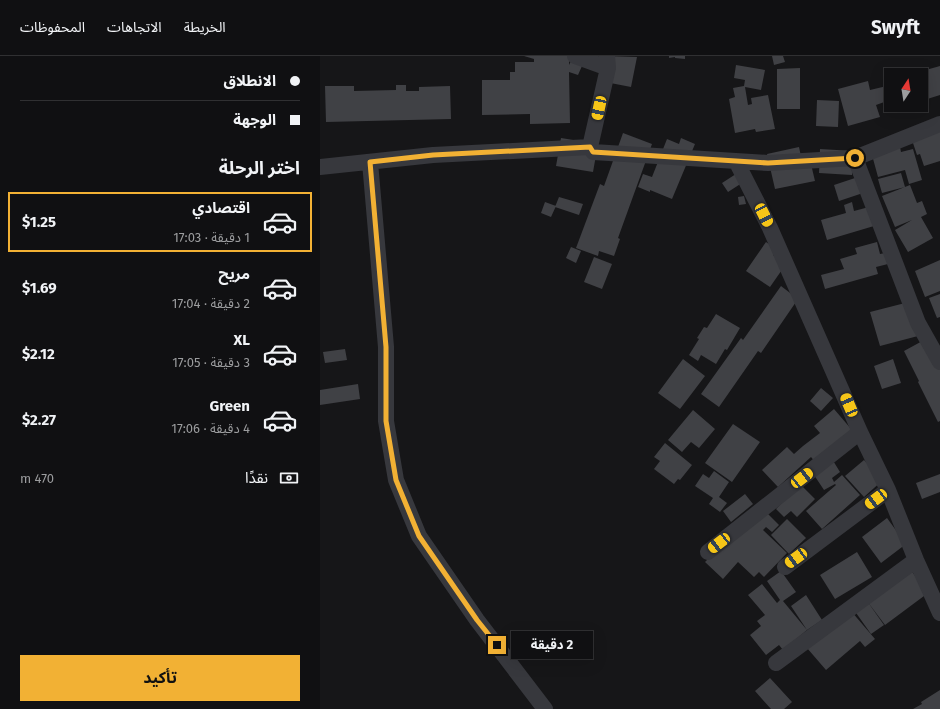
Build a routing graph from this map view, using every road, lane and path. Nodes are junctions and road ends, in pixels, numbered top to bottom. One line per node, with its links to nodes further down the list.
1 (575, 56): 2 (street)
2 (607, 62): 4 (street)
3 (940, 124): 5 (street)
4 (590, 147): 6 (street); 7 (street)
5 (855, 158): 6 (street); 9 (street)
6 (736, 161): 10 (street)
7 (370, 162): 8 (street); 17 (street)
8 (320, 167)
9 (940, 362)
10 (860, 432): 11 (street); 12 (street)
11 (888, 490): 13 (street); 14 (street)
12 (708, 552)
13 (916, 560): 15 (street); 16 (street)
14 (785, 567)
15 (940, 613)
16 (776, 663)
17 (545, 709)

